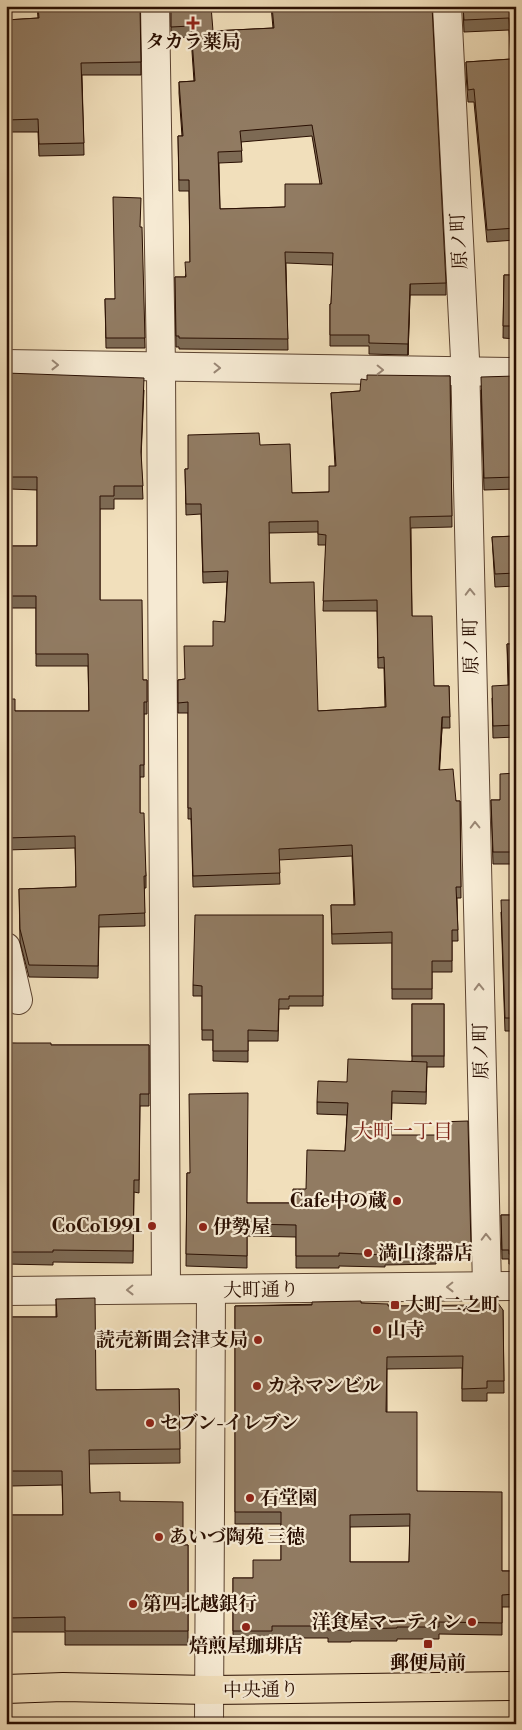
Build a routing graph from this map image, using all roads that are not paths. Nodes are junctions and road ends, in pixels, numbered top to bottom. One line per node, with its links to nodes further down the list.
1 (155, 6): 4 (street)
2 (447, 6): 5 (street, 原ノ町)
3 (6, 364): 4 (street, one-way to 4)
4 (162, 367): 5 (street, one-way to 5); 11 (street)
5 (465, 372): 6 (street); 9 (street, 原ノ町, one-way to 5)
6 (516, 372)
7 (6, 947): 8 (street)
8 (18, 1000)
9 (487, 1286): 10 (street, 大町通り); 12 (street, 大町通り, one-way to 12)
10 (516, 1286)
11 (166, 1289): 12 (street, 大町通り); 13 (street, 大町通り, one-way to 13)
12 (211, 1290): 16 (street)
13 (6, 1291)
14 (516, 1686): 16 (highway, 中央通り)
15 (6, 1689): 16 (highway, 中央通り)
16 (209, 1690): 17 (street)
17 (208, 1724)

